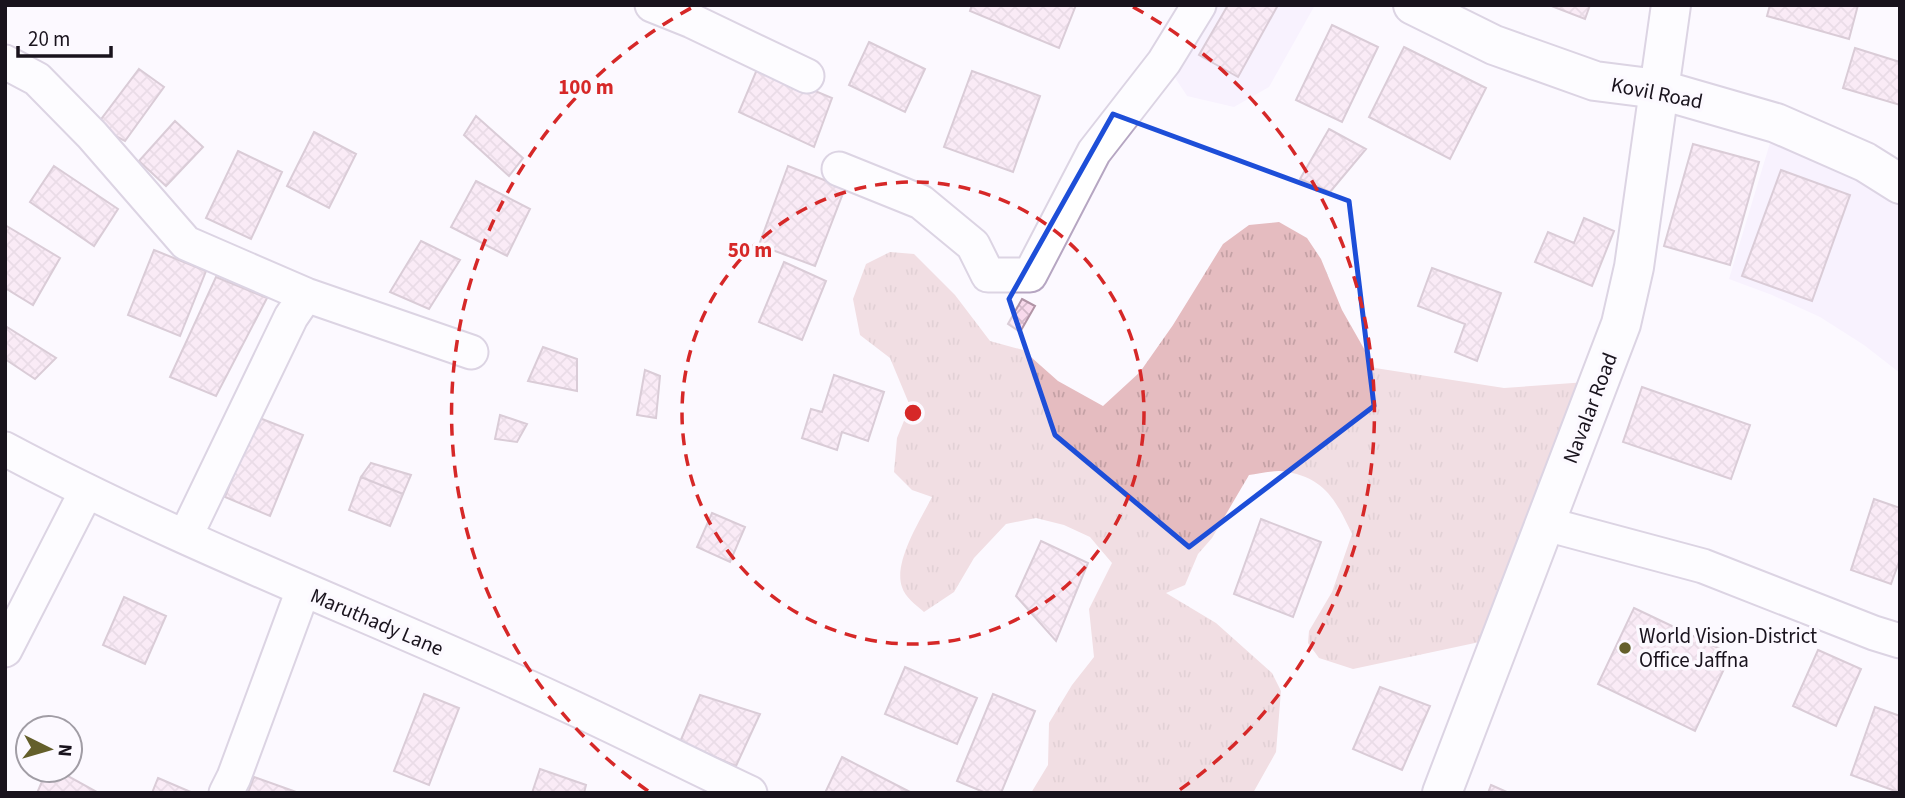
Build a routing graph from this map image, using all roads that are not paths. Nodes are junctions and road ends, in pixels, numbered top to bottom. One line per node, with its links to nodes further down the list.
1 (652, 5): 6 (street)
2 (1199, 5): 8 (street)
3 (1413, 5): 7 (street, Kovil Road)
4 (1671, 5): 7 (street, Navalar Road)
5 (5, 62): 10 (street)
6 (807, 76)
7 (1658, 89): 9 (street, Kovil Road); 14 (street, Navalar Road)
8 (839, 169)
9 (1900, 184)
10 (306, 295): 11 (street); 15 (street)
11 (471, 352)
12 (5, 449): 13 (street, Maruthady Lane)
13 (86, 492): 15 (street, Maruthady Lane); 18 (street)
14 (1546, 524): 17 (street); 21 (street, Navalar Road)
15 (185, 537): 16 (street, Maruthady Lane)
16 (303, 590): 19 (street); 20 (street, Maruthady Lane)
17 (1900, 642)
18 (5, 650)
19 (226, 793)
20 (750, 793)
21 (1442, 793)

